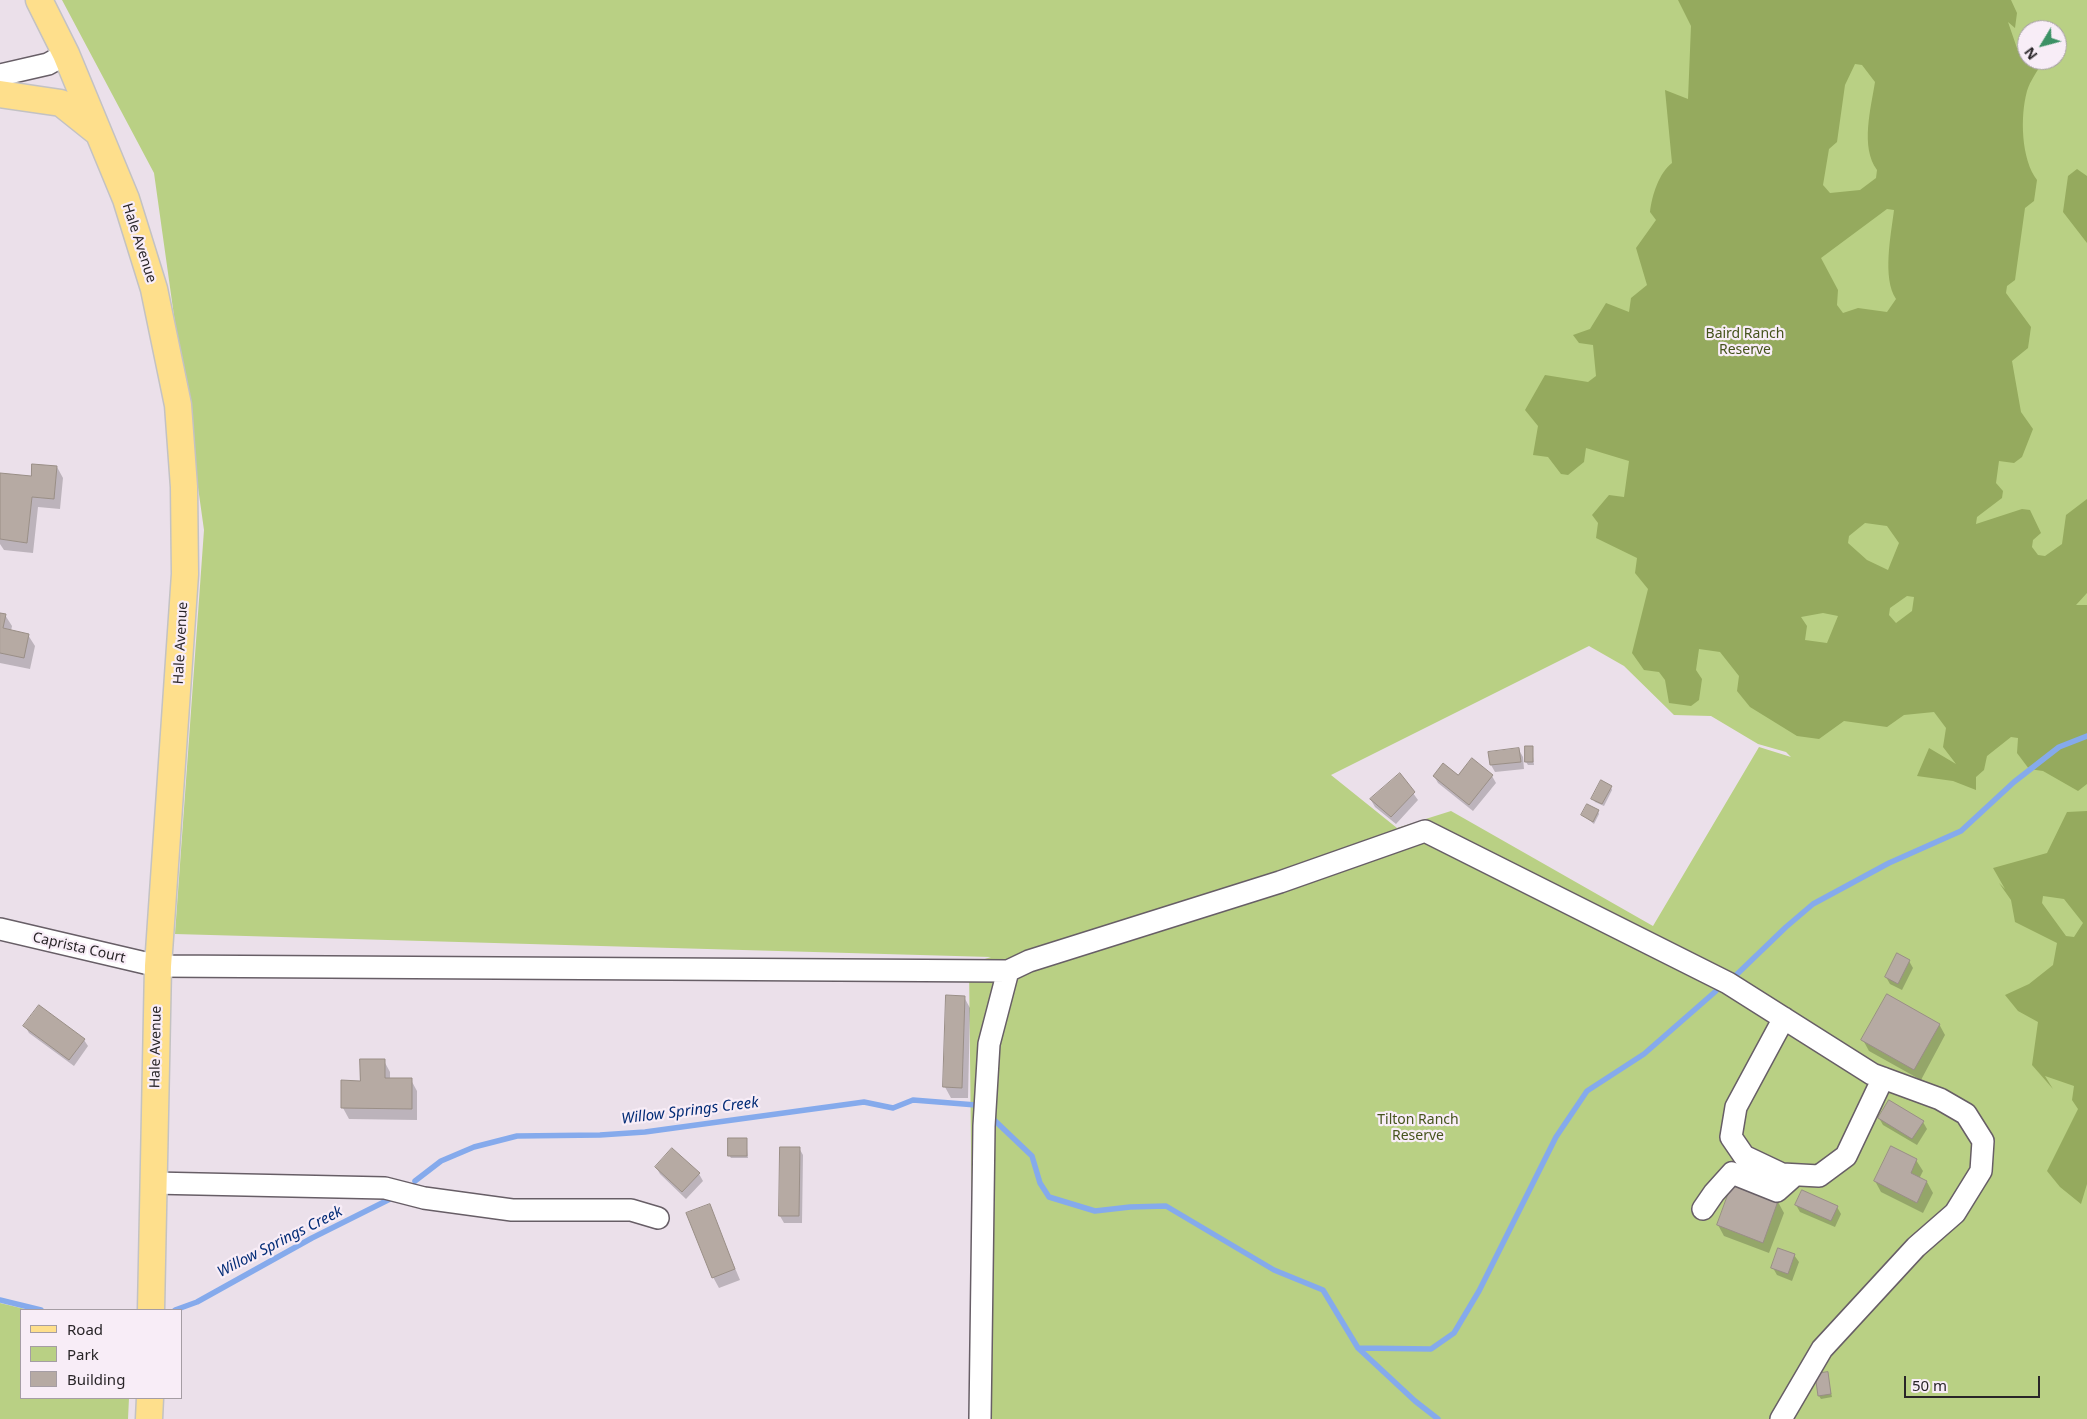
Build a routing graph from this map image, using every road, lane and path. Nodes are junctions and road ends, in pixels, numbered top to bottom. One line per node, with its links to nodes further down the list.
1 (39, 0): 2 (main road, Hale Avenue)
2 (66, 54): 3 (street); 5 (main road, Hale Avenue)
3 (0, 75)
4 (0, 94): 5 (main road)
5 (99, 134): 7 (main road, Hale Avenue)
6 (0, 929): 7 (street, Caprista Court)
7 (158, 966): 8 (street, Caprista Court); 12 (main road, Hale Avenue)
8 (1008, 971): 9 (street); 18 (street)
9 (1784, 1018): 10 (street); 11 (street)
10 (1884, 1078): 11 (street); 19 (street)
11 (1795, 1175): 13 (street)
12 (153, 1183): 14 (street); 15 (main road, Hale Avenue)
13 (1704, 1209)
14 (658, 1218)
15 (151, 1309)
16 (150, 1399): 17 (main road)
17 (149, 1419)
18 (980, 1419)
19 (1781, 1419)

